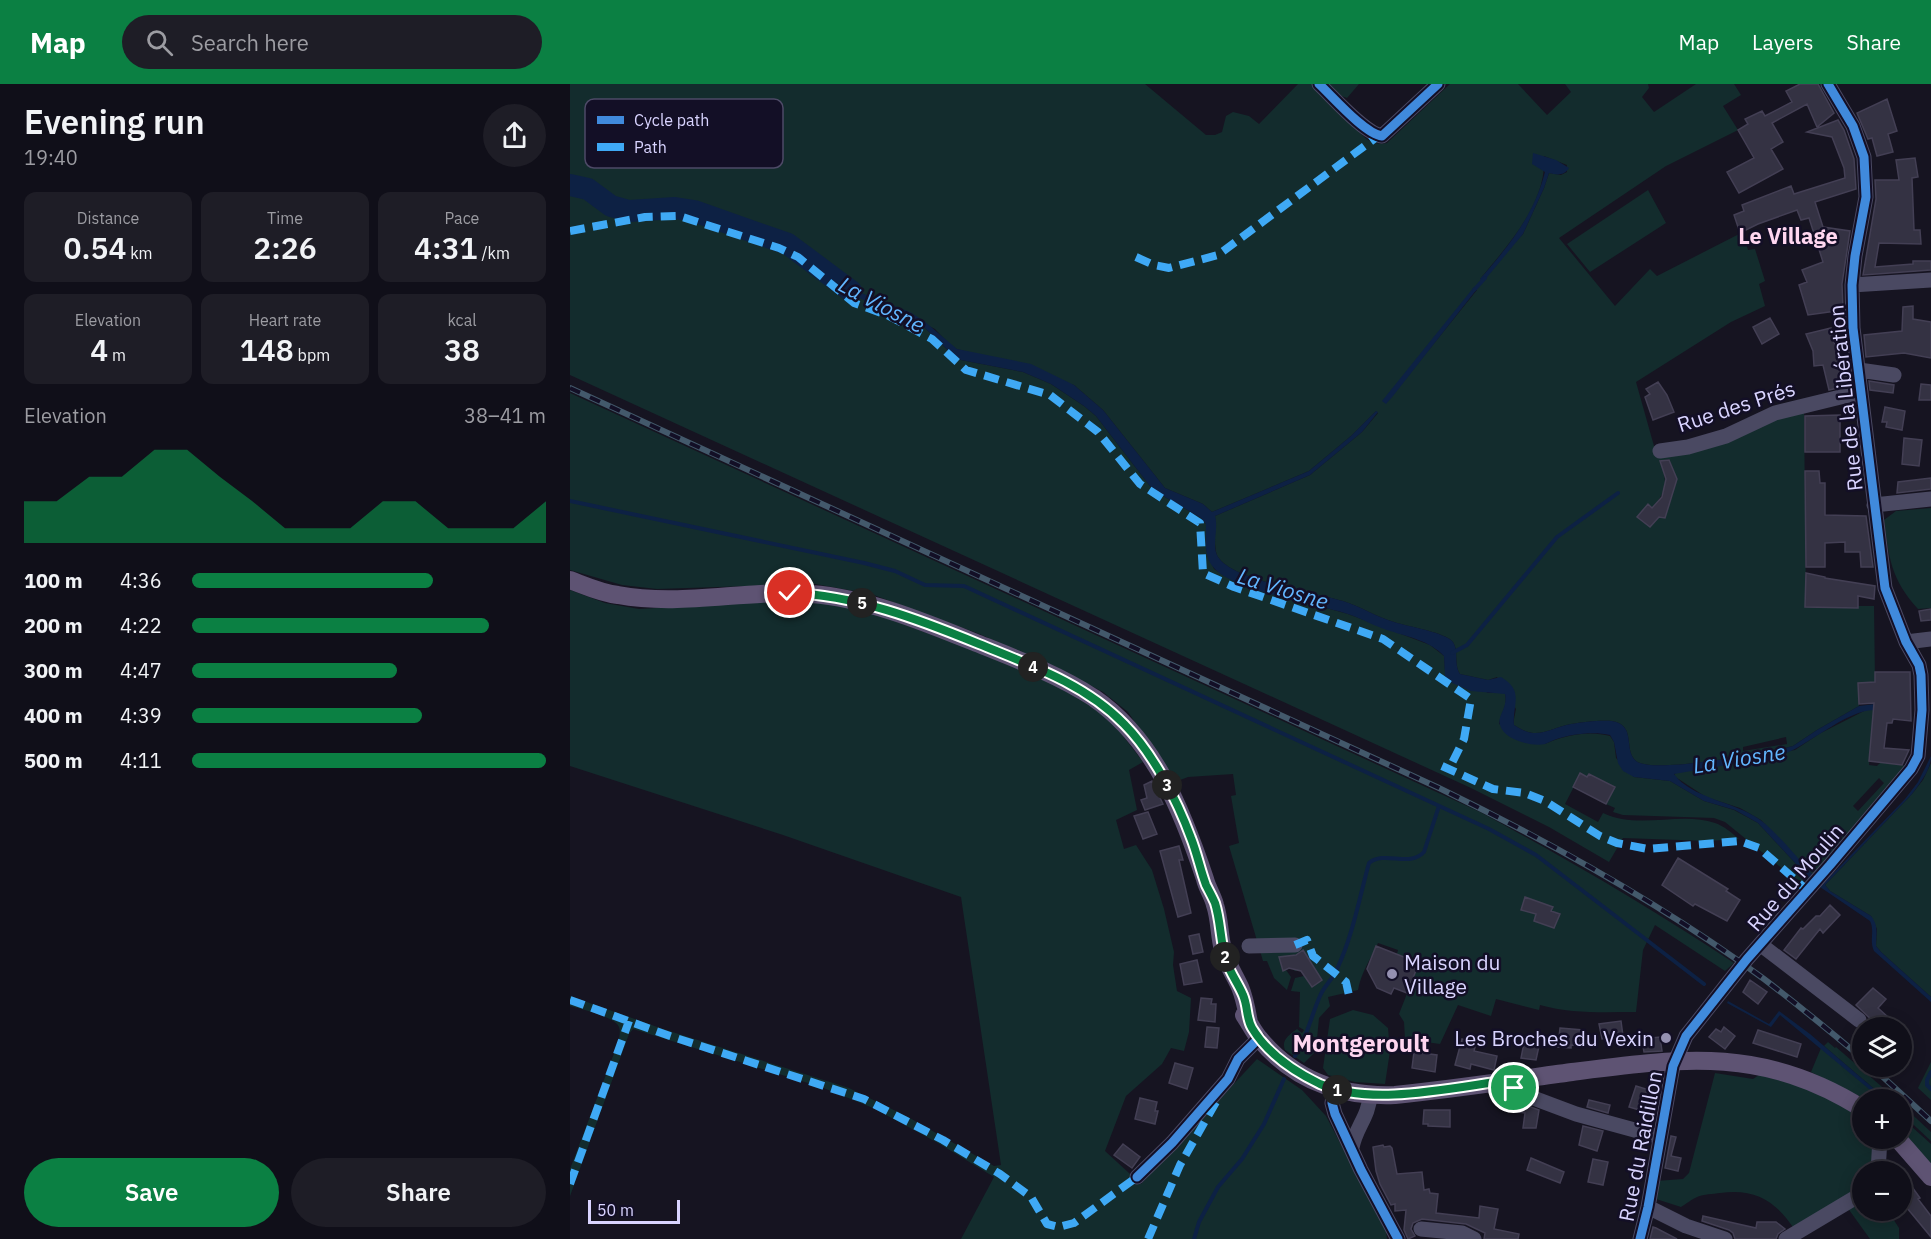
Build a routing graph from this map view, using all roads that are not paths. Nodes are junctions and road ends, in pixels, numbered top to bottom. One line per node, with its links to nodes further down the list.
1 (1319, 84): 2 (street)
2 (1438, 84)
3 (1828, 84): 5 (street, Rue de la Libération)
4 (1931, 280): 5 (street)
5 (1852, 285): 6 (street, Rue de la Libération)
6 (1859, 370): 7 (street, Rue de la Libération); 8 (street, Rue de la Libération)
7 (1894, 375)
8 (1861, 392): 9 (street, Rue des Prés); 11 (street, Rue de la Libération)
9 (1660, 451)
10 (1931, 499): 11 (street)
11 (1874, 505): 14 (street, Rue de la Libération)
12 (570, 580): 20 (main road)
13 (1931, 639): 14 (street)
14 (1906, 642): 15 (street, Rue de la Libération)
15 (1921, 712): 16 (street, Rue du Moulin)
16 (1760, 944): 19 (street); 21 (street, Rue du Moulin)
17 (1295, 945): 18 (street)
18 (1249, 946)
19 (1855, 1017)
20 (1254, 1030): 23 (main road); 29 (street)
21 (1676, 1060): 22 (main road); 25 (main road); 26 (street, Rue du Raidillon)
22 (1510, 1080): 24 (main road); 26 (street)
23 (1334, 1089): 24 (main road); 27 (street)
24 (1370, 1095): 27 (street)
25 (1852, 1103)
26 (1660, 1137): 32 (street, Rue du Raidillon)
27 (1352, 1148): 34 (street)
28 (1907, 1149): 30 (main road)
29 (1137, 1177)
30 (1931, 1177)
31 (1852, 1200): 38 (street)
32 (1648, 1207): 36 (street, Rue du Raidillon); 37 (street)
33 (1421, 1229): 35 (street)
34 (1398, 1239)
35 (1474, 1239)
36 (1640, 1239)
37 (1725, 1239)
38 (1786, 1239)

